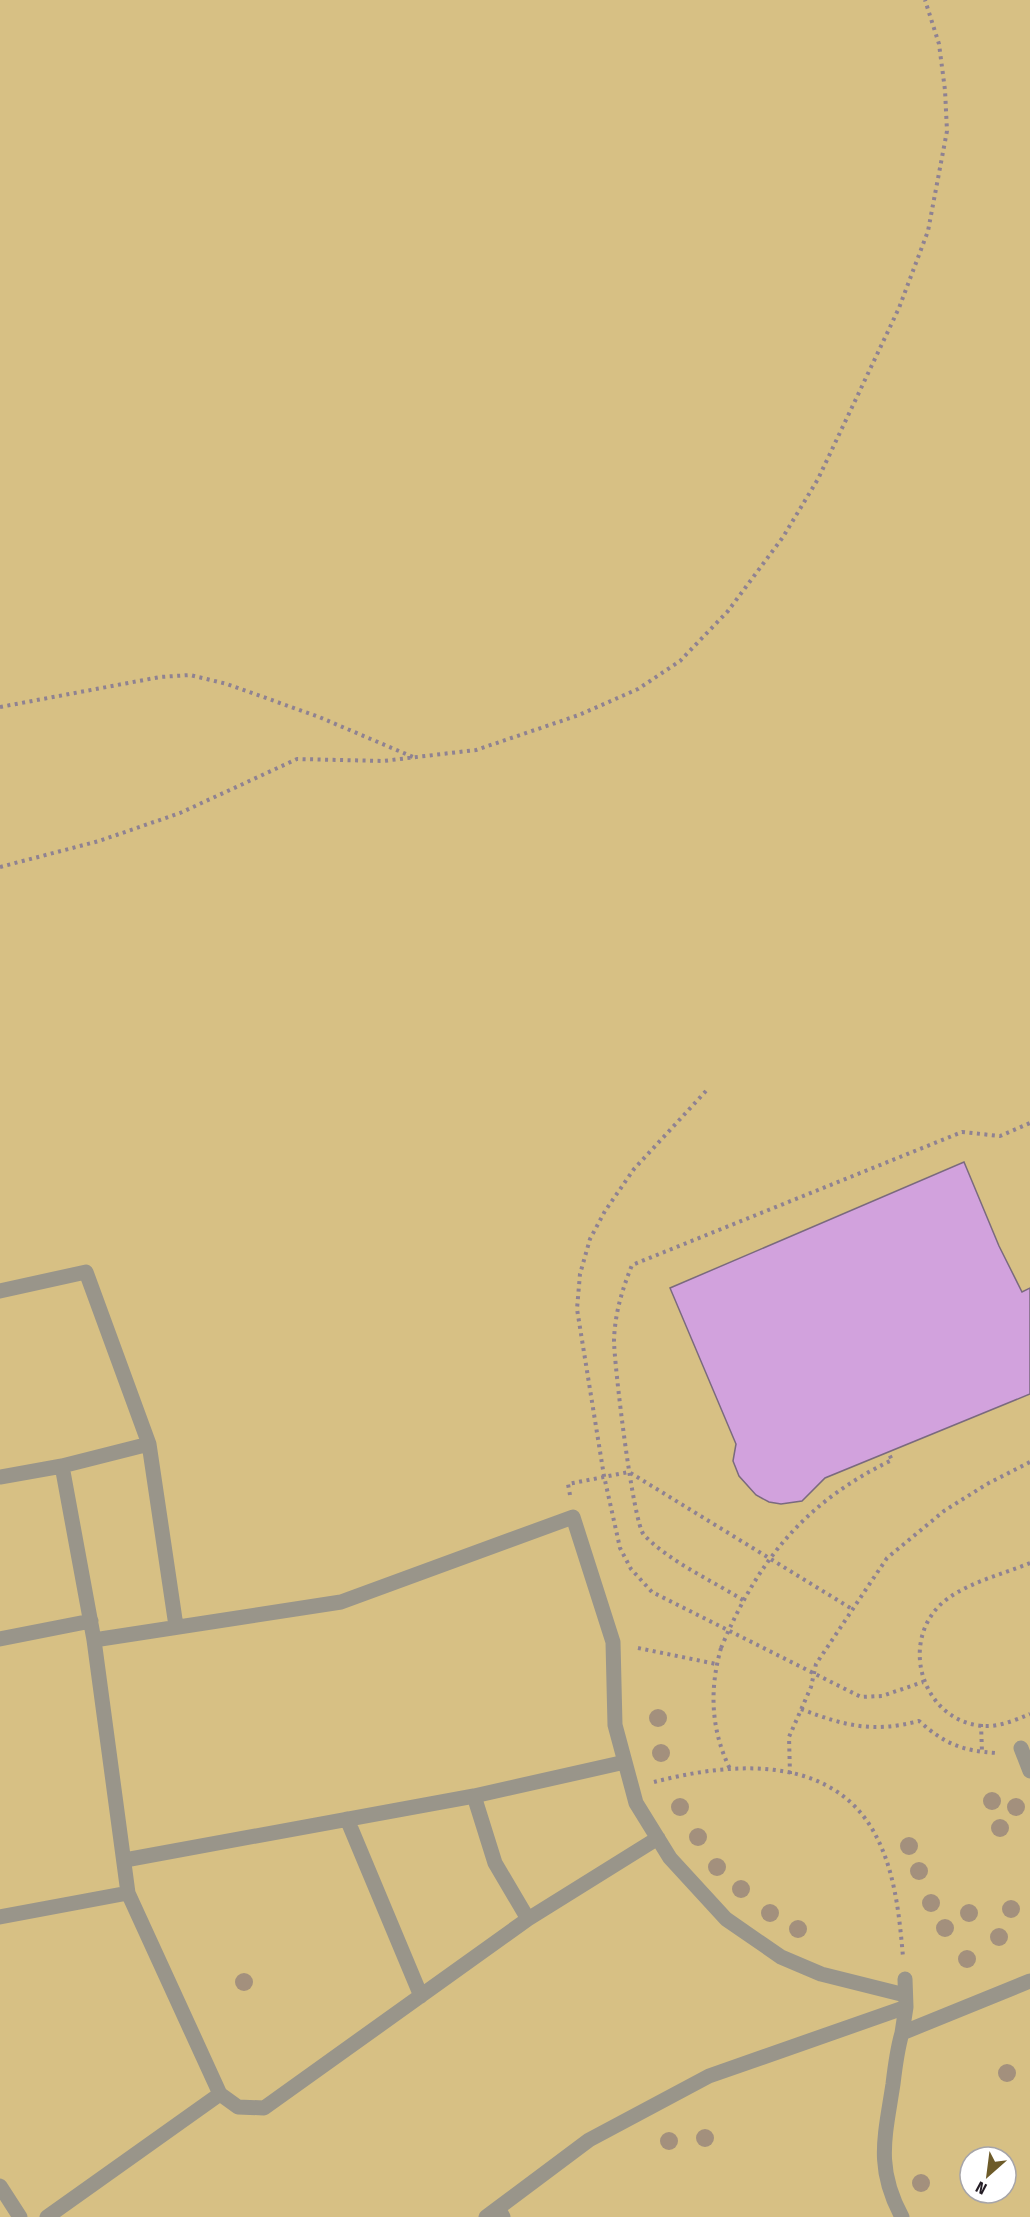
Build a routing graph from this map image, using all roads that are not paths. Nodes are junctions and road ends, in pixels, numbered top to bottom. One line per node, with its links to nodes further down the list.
1 (0, 1291): 2 (lane)
2 (149, 1444): 3 (lane); 6 (lane)
3 (62, 1466): 4 (lane); 5 (lane)
4 (0, 1477)
5 (91, 1621): 7 (lane); 8 (lane)
6 (176, 1626): 8 (lane); 10 (lane)
7 (0, 1639)
8 (94, 1640): 15 (lane)
9 (1021, 1748): 11 (lane)
10 (625, 1762): 12 (lane); 14 (lane)
11 (1030, 1771)
12 (474, 1796): 13 (lane); 18 (lane)
13 (347, 1819): 15 (lane); 21 (lane)
14 (658, 1838): 18 (lane); 22 (lane)
15 (125, 1860): 16 (lane)
16 (128, 1893): 17 (lane); 24 (lane)
17 (0, 1917)
18 (528, 1919): 21 (lane)
19 (905, 1979): 22 (lane)
20 (1030, 1981): 23 (lane)
21 (421, 1996): 24 (lane)
22 (906, 2001): 23 (lane); 26 (lane)
23 (902, 2033): 29 (lane)
24 (220, 2094): 28 (lane)
25 (0, 2186): 27 (lane)
26 (496, 2214)
27 (20, 2217)
28 (46, 2217)
29 (902, 2217)

